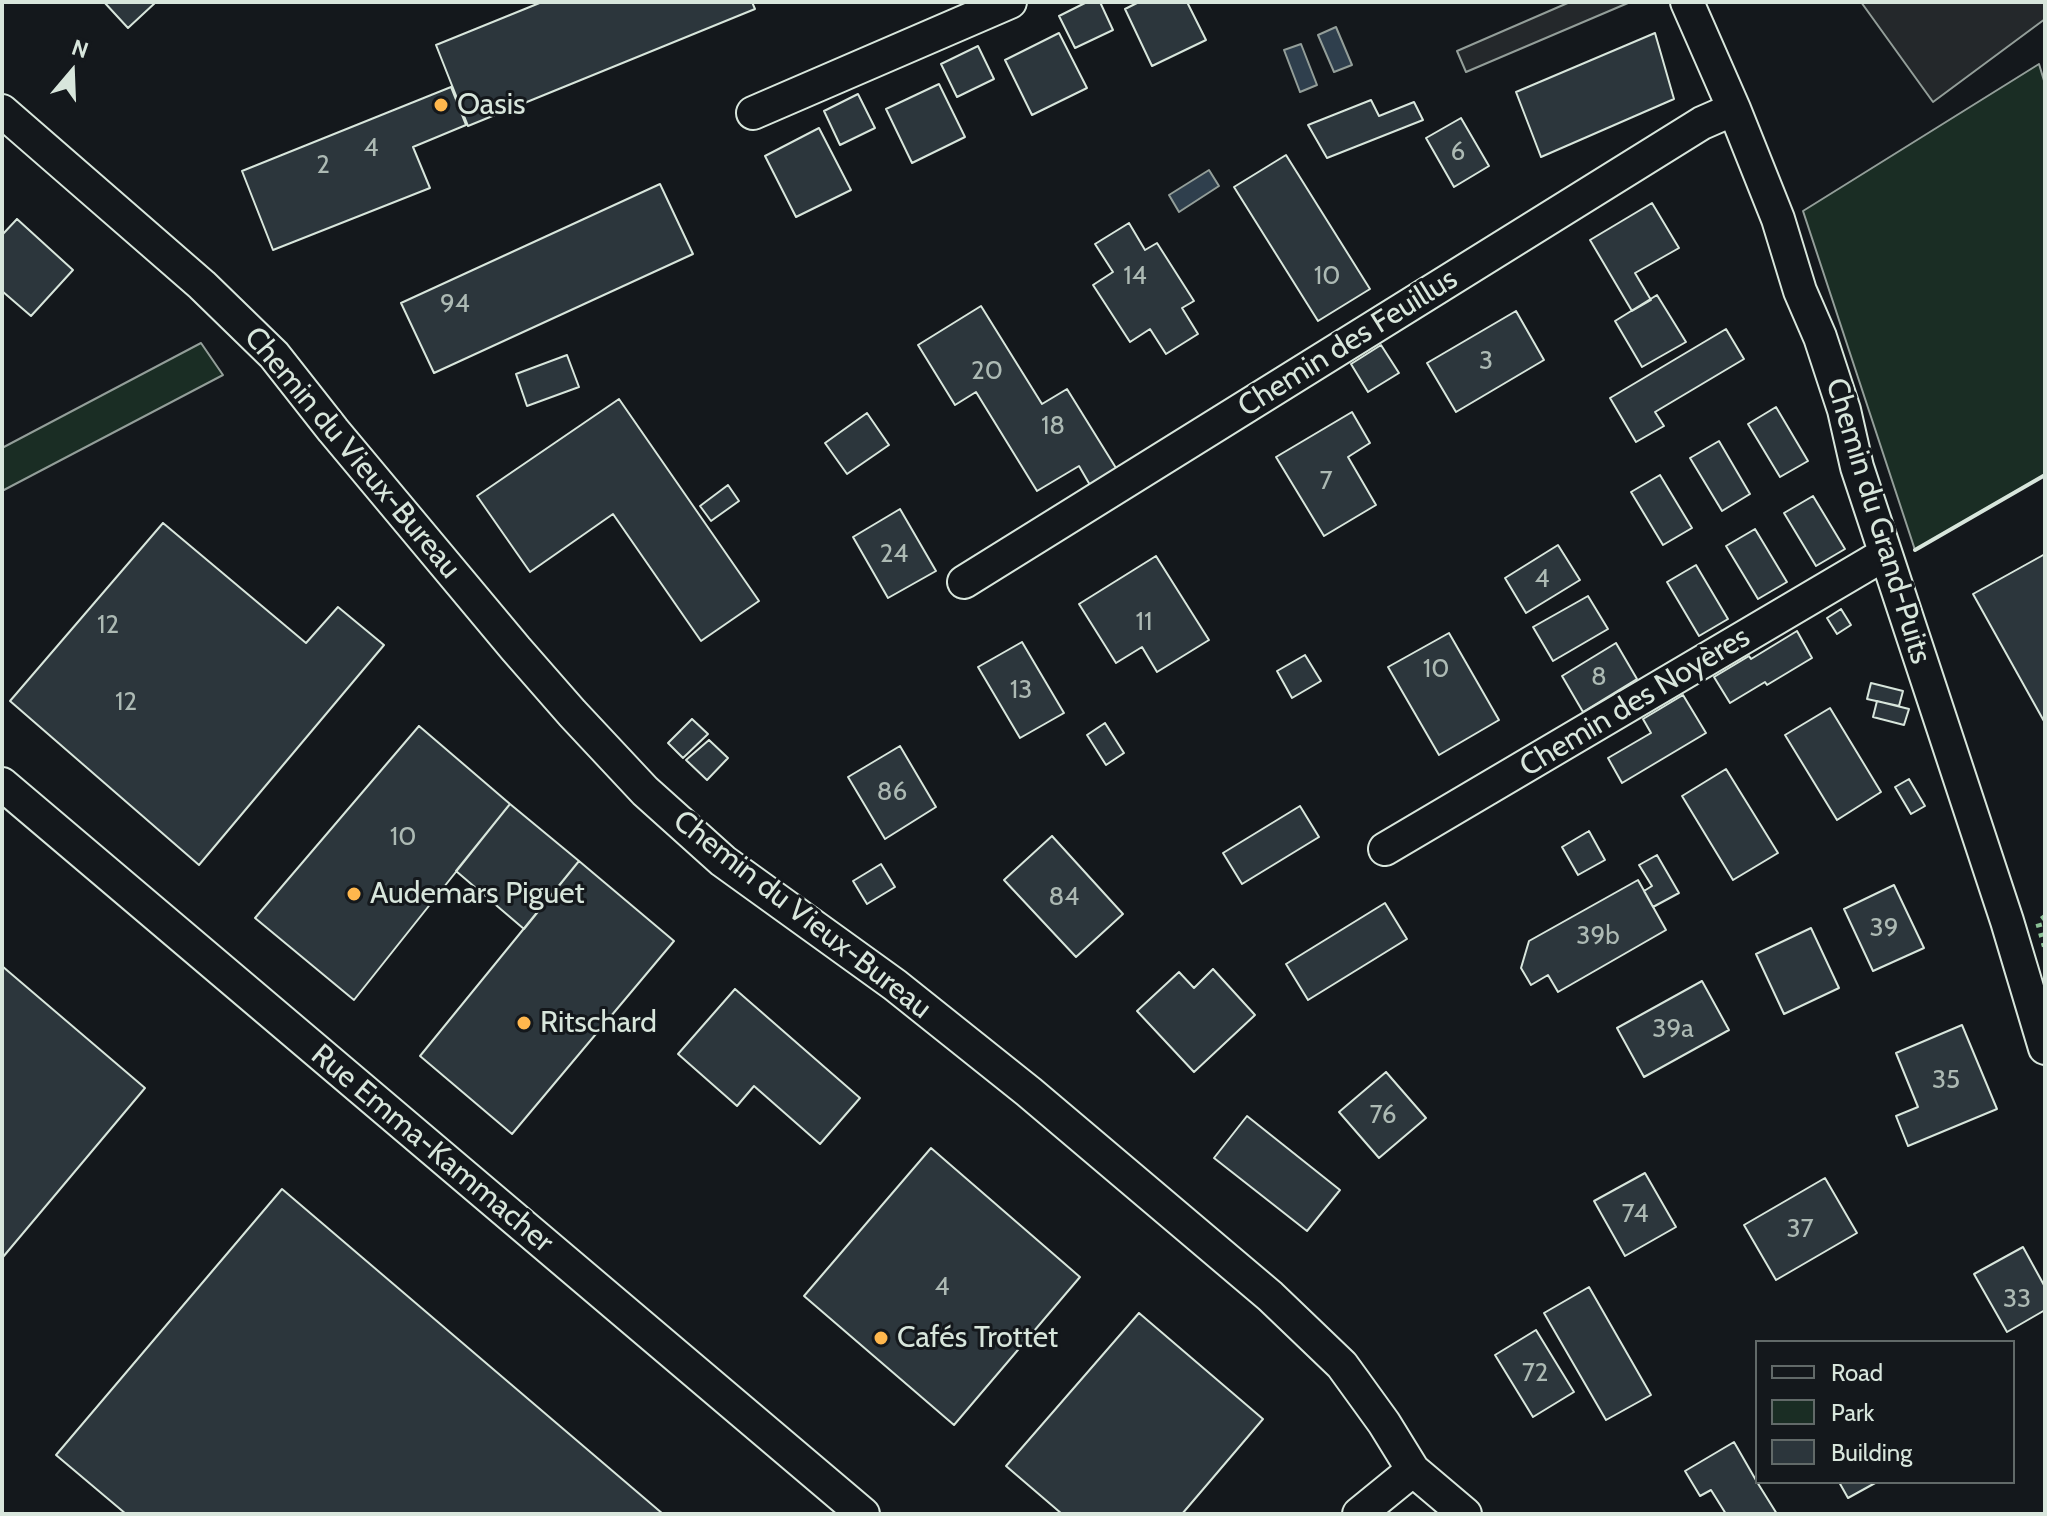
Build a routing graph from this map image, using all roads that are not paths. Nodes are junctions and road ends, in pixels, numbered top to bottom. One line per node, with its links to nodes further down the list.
1 (1010, 2): 5 (street)
2 (1687, 2): 3 (street, Chemin du Grand-Puits)
3 (1734, 109): 6 (street, Chemin du Grand-Puits); 7 (street, Chemin des Feuillus)
4 (2, 111): 11 (street, Chemin du Vieux-Bureau)
5 (753, 113)
6 (1885, 554): 9 (street, Chemin des Noyères); 10 (street, Chemin du Grand-Puits)
7 (964, 582)
8 (2, 784): 12 (street, Rue Emma-Kammacher)
9 (1385, 849)
10 (2045, 1048)
11 (1413, 1470): 13 (street); 14 (street, Chemin du Vieux-Bureau)
12 (863, 1514)
13 (1359, 1514)
14 (1465, 1514)

